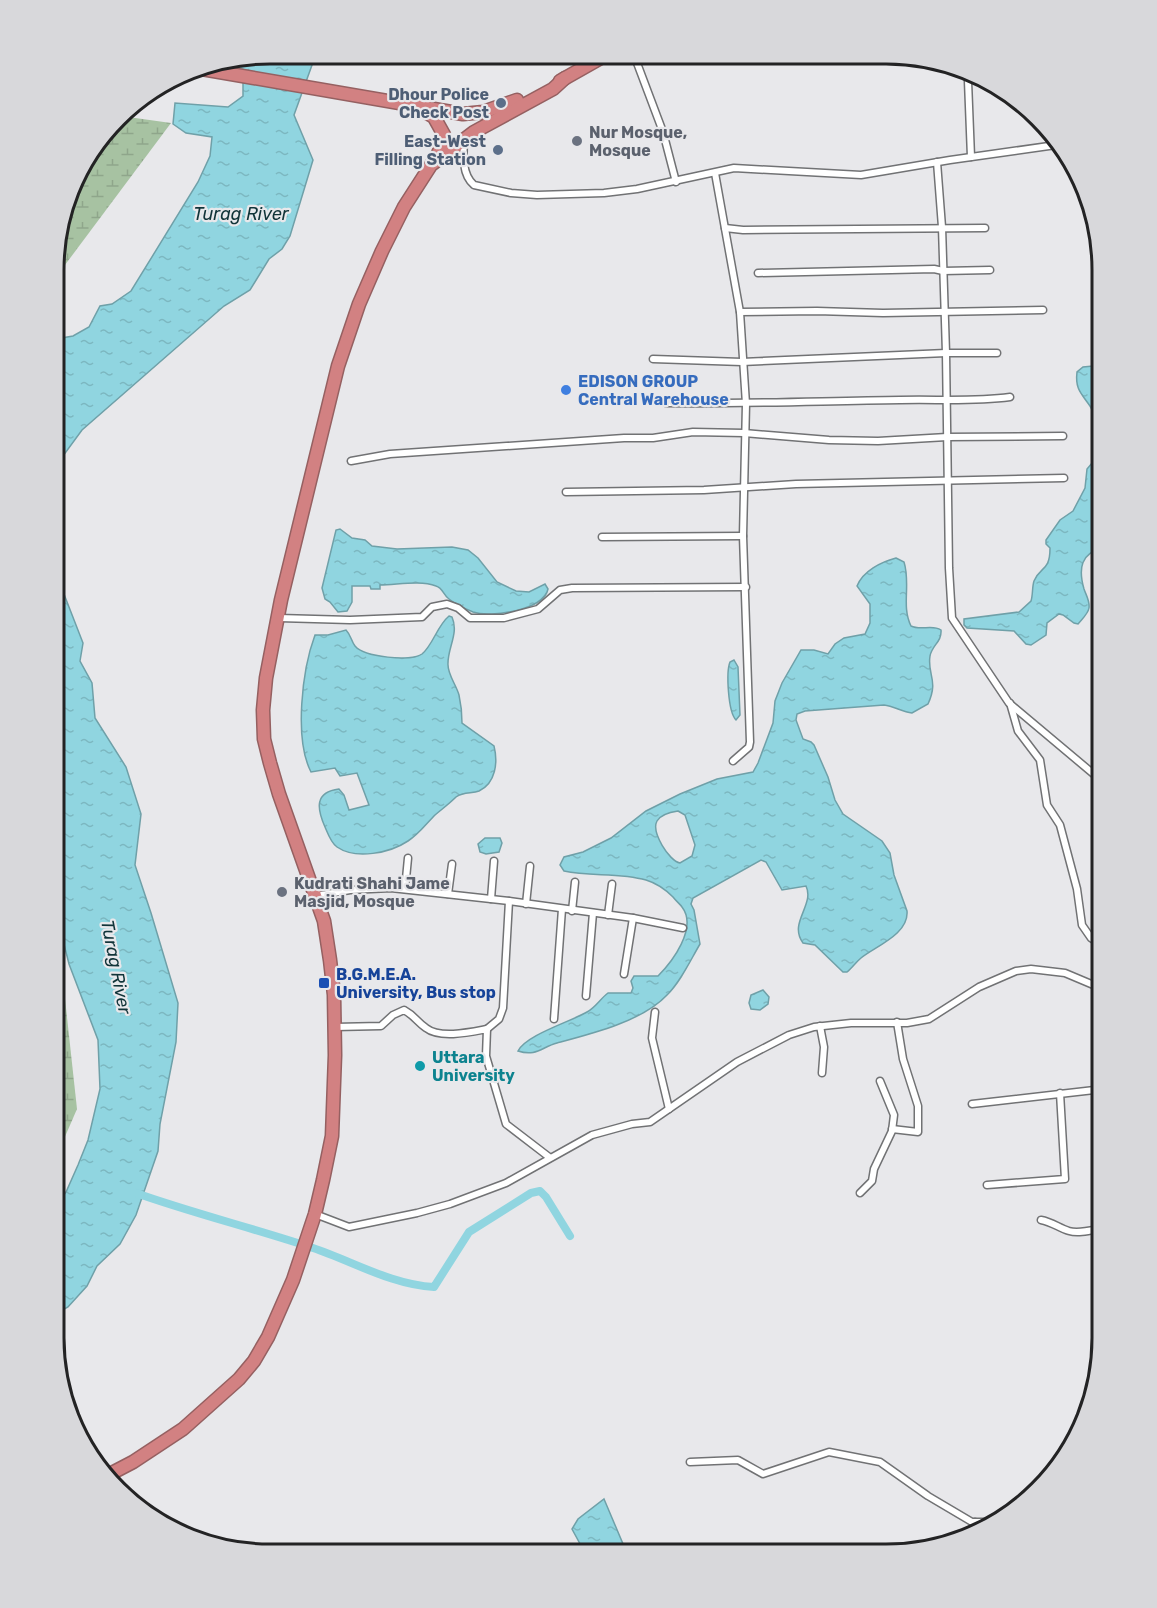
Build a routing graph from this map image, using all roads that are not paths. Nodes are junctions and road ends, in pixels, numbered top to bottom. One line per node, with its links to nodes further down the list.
1 (589, 64): 4 (highway)
2 (638, 64): 13 (street)
3 (217, 72): 6 (highway)
4 (565, 78): 6 (highway); 7 (highway)
5 (970, 82): 9 (street)
6 (415, 105): 11 (highway)
7 (464, 140): 11 (highway); 13 (street)
8 (1050, 146): 9 (street)
9 (971, 157): 10 (street)
10 (937, 162): 12 (street); 14 (street)
11 (432, 165): 42 (highway)
12 (715, 173): 13 (street); 15 (street)
13 (676, 182)
14 (942, 227): 15 (street); 16 (street); 18 (street)
15 (725, 228): 22 (street)
16 (985, 228)
17 (990, 270): 18 (street)
18 (943, 271): 19 (street); 21 (street)
19 (758, 273)
20 (1043, 310): 21 (street)
21 (944, 311): 22 (street); 23 (street)
22 (740, 312): 26 (street)
23 (946, 353): 24 (street); 26 (street); 28 (street)
24 (997, 353)
25 (653, 358): 26 (street)
26 (742, 362): 30 (street)
27 (1010, 397): 28 (street)
28 (947, 401): 30 (street); 33 (street)
29 (666, 404): 30 (street)
30 (746, 404): 31 (street)
31 (744, 433): 33 (street); 34 (street); 37 (street)
32 (1064, 436): 33 (street)
33 (947, 437): 36 (street)
34 (351, 461)
35 (1064, 478): 36 (street)
36 (947, 481): 37 (street); 43 (street)
37 (744, 487): 38 (street); 39 (street)
38 (566, 492)
39 (743, 536): 40 (street); 41 (street)
40 (602, 537)
41 (746, 588): 42 (street); 44 (street)
42 (279, 618): 54 (highway)
43 (1009, 703): 45 (street); 64 (street)
44 (733, 761)
45 (1092, 773)
46 (408, 858): 52 (street)
47 (494, 861): 55 (street)
48 (452, 864): 53 (street)
49 (530, 866): 57 (street)
50 (575, 882): 59 (street)
51 (612, 884): 61 (street)
52 (405, 889): 53 (street); 54 (street)
53 (448, 894): 55 (street)
54 (315, 896): 72 (highway)
55 (491, 899): 56 (street)
56 (509, 901): 57 (street); 73 (street)
57 (526, 904): 58 (street)
58 (562, 909): 59 (street); 69 (street)
59 (572, 911): 60 (street)
60 (593, 913): 61 (street); 67 (street)
61 (608, 915): 62 (street)
62 (633, 918): 63 (street); 65 (street)
63 (683, 928)
64 (1092, 939)
65 (624, 974)
66 (1092, 984): 70 (street)
67 (586, 996)
68 (655, 1012): 79 (street)
69 (554, 1019)
70 (897, 1022): 71 (street); 80 (street)
71 (820, 1026): 74 (street); 79 (street)
72 (335, 1027): 73 (street); 84 (highway)
73 (487, 1029): 81 (street)
74 (822, 1072)
75 (880, 1081): 80 (street)
76 (1092, 1090): 77 (street)
77 (1060, 1093): 78 (street); 82 (street)
78 (972, 1104)
79 (669, 1109): 81 (street)
80 (892, 1129): 83 (street)
81 (549, 1157): 84 (street)
82 (987, 1185)
83 (860, 1193)
84 (314, 1218): 88 (highway)
85 (1041, 1220): 86 (street)
86 (1092, 1230)
87 (690, 1462): 89 (street)
88 (115, 1472)
89 (975, 1522)

